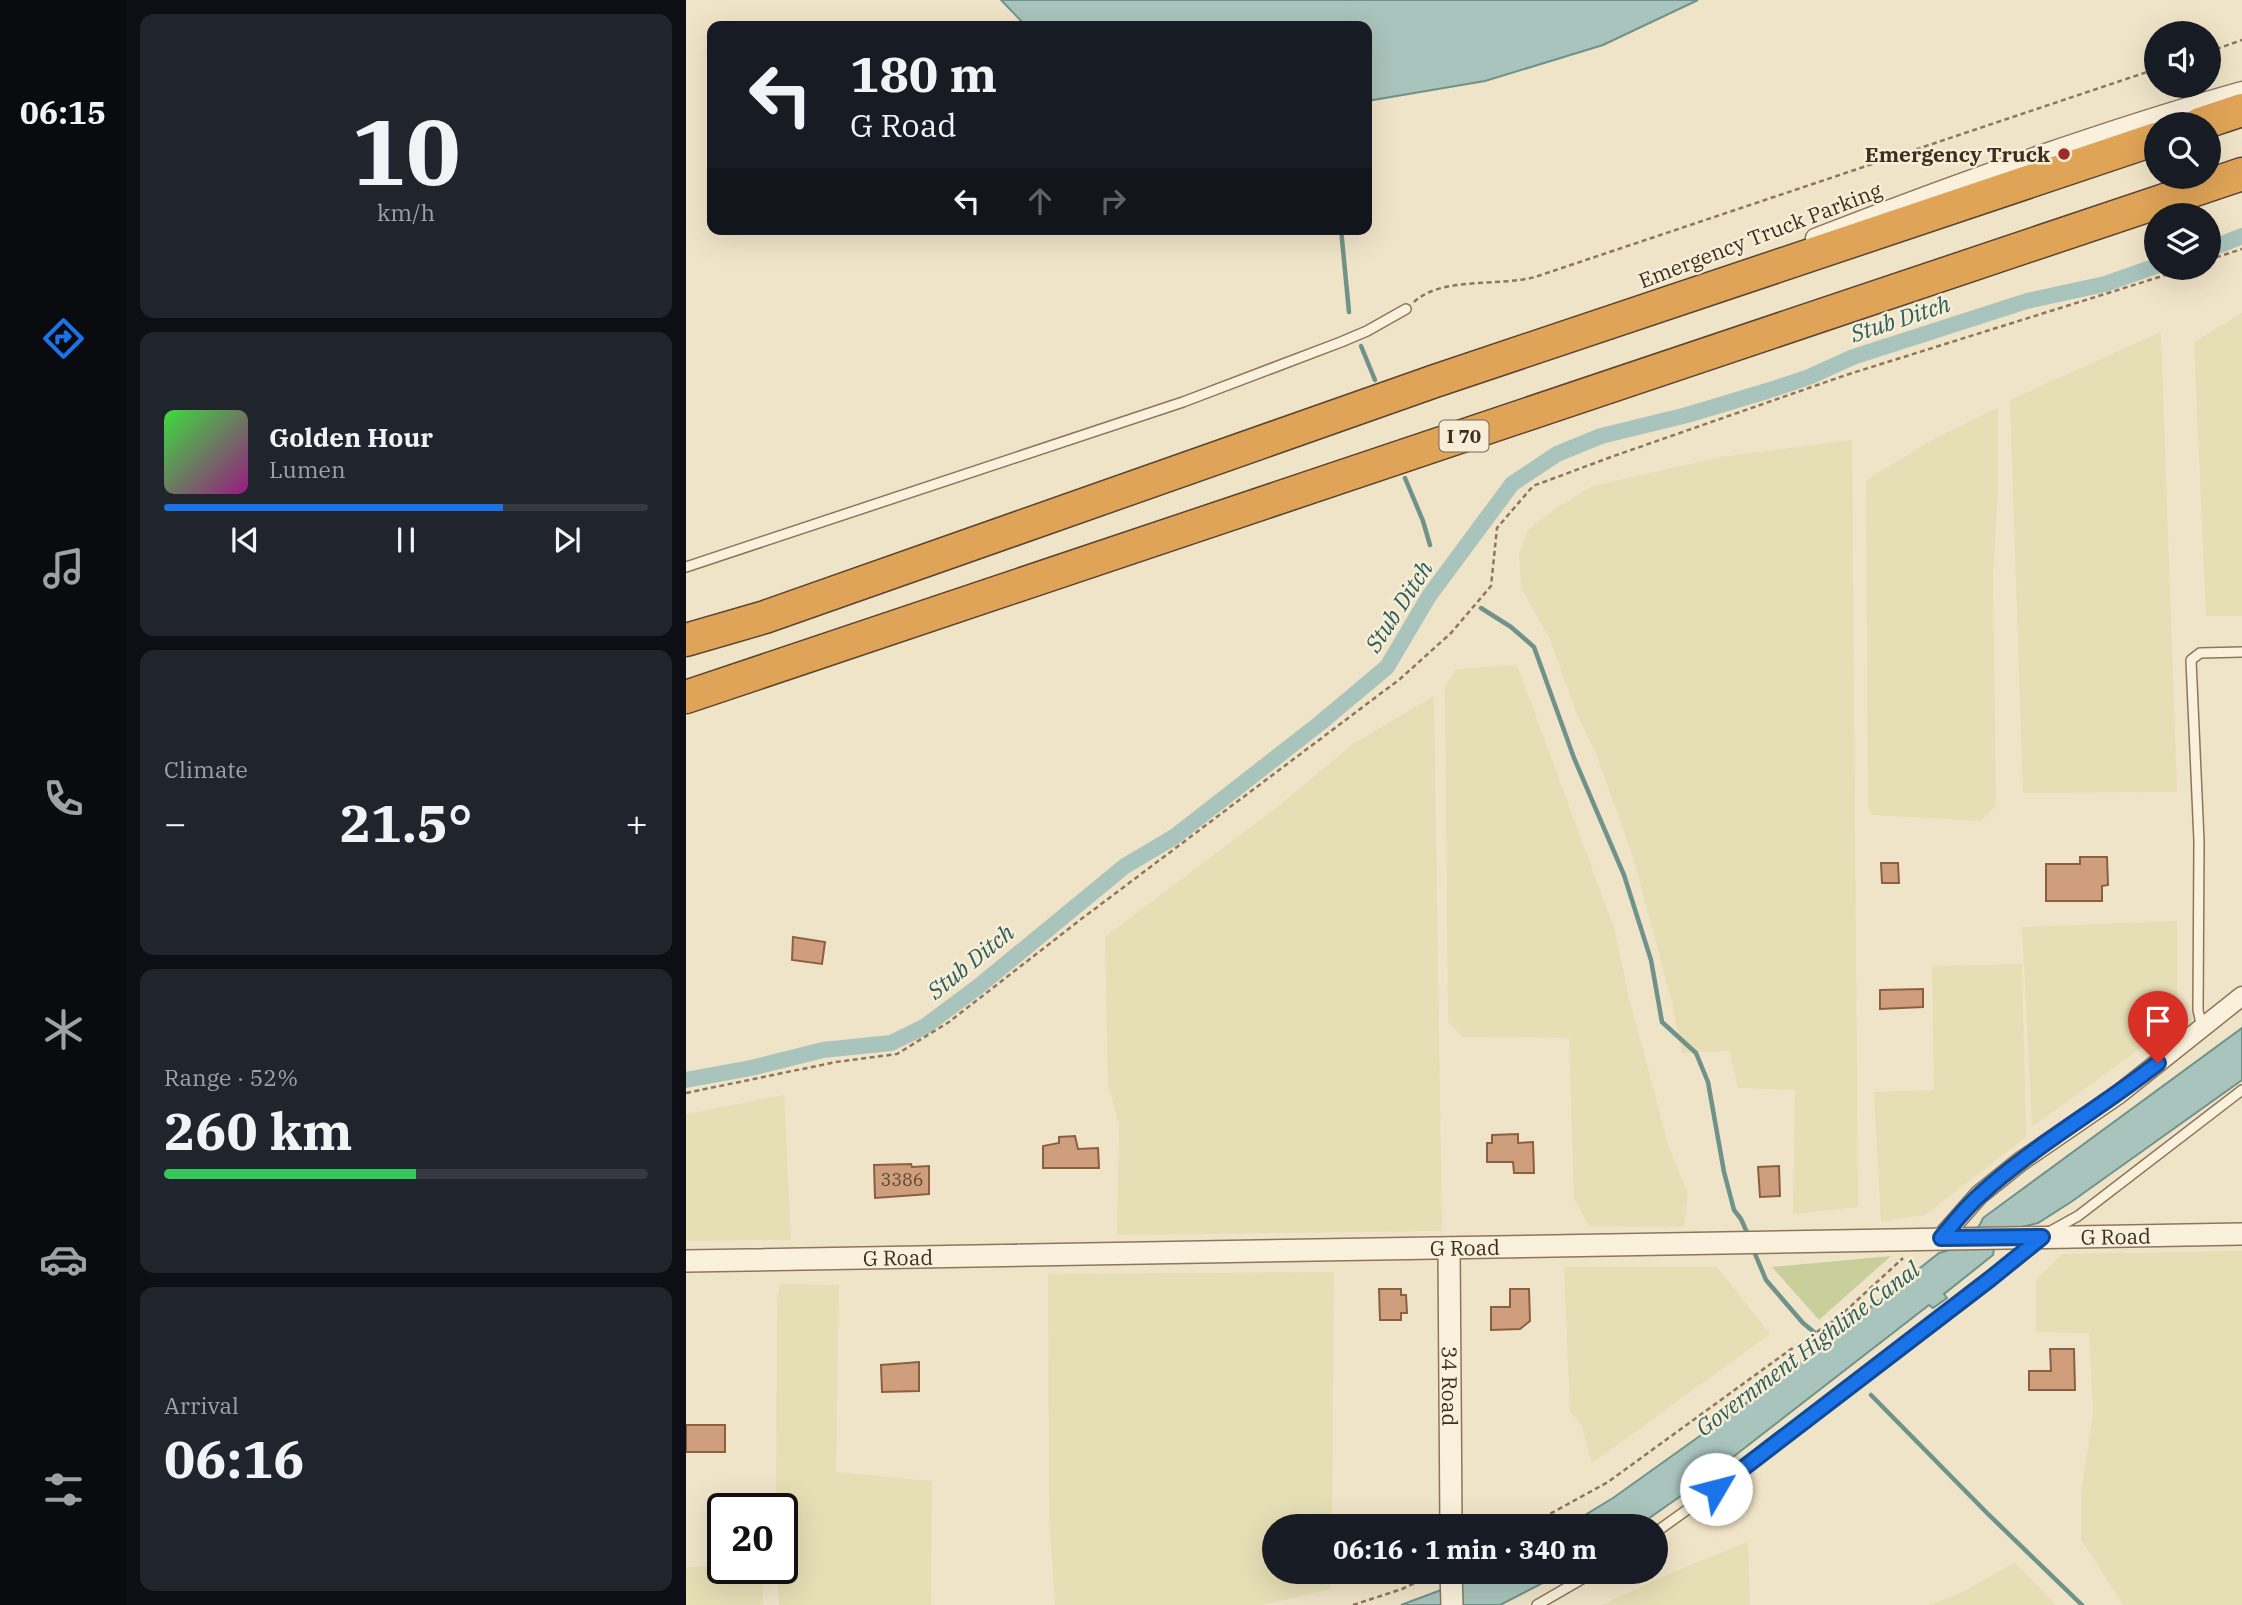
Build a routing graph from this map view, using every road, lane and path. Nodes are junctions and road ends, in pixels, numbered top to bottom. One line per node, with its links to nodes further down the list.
1 (2242, 40): 2 (path)
2 (2221, 47)
3 (2144, 73): 12 (path)
4 (2242, 91): 13 (street, Emergency Truck Parking)
5 (2242, 110): 6 (highway)
6 (2221, 117)
7 (2144, 143): 13 (highway)
8 (2242, 174): 17 (highway, I 70)
9 (2242, 249): 10 (path)
10 (2221, 256)
11 (2150, 280): 21 (path)
12 (1406, 309): 14 (lane)
13 (1535, 348): 15 (highway)
14 (686, 567)
15 (686, 640)
16 (2242, 652): 19 (lane)
17 (686, 697)
18 (2242, 996): 19 (street)
19 (2202, 1028): 25 (street)
20 (2242, 1090): 23 (lane)
21 (686, 1093)
22 (2242, 1234): 23 (street, G Road)
23 (2042, 1237): 25 (street, G Road); 30 (lane)
24 (1917, 1238): 25 (street, G Road); 26 (street, G Road); 29 (path)
25 (1941, 1238)
26 (1450, 1248): 27 (street, G Road); 28 (street, 34 Road)
27 (686, 1261)
28 (1451, 1514)
29 (1550, 1514)
30 (1668, 1523)
31 (1441, 1584): 33 (path)
32 (1573, 1584): 34 (lane)
33 (1353, 1605)
34 (1536, 1605)

